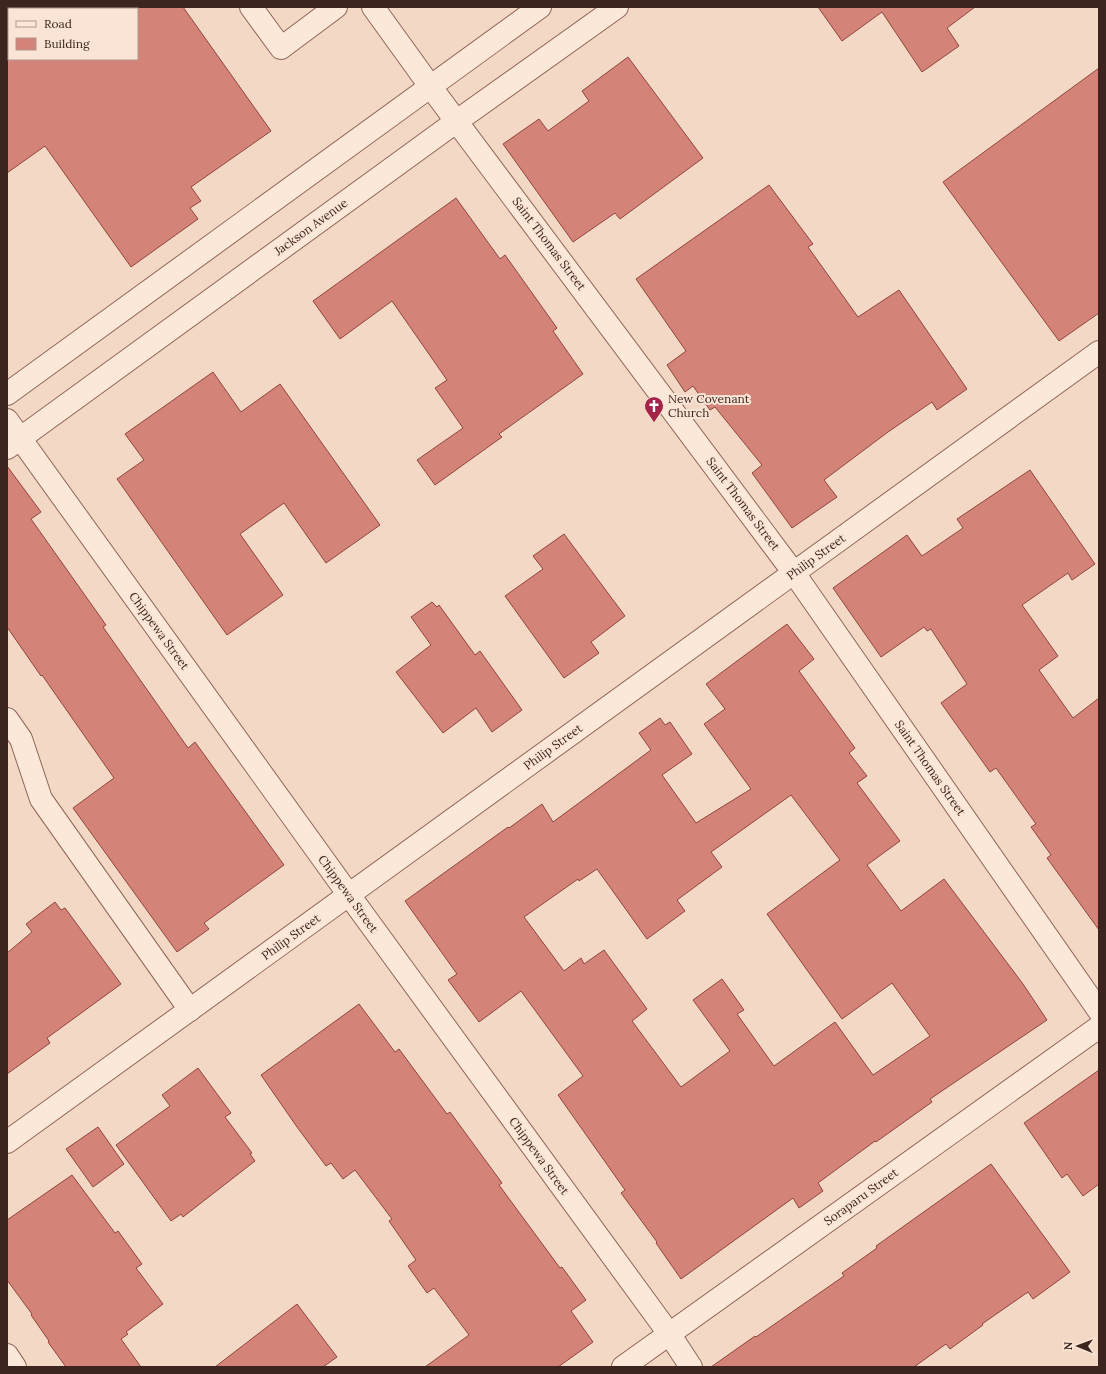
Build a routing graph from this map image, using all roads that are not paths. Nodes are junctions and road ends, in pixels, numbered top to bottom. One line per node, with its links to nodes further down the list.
1 (251, 7): 2 (street)
2 (336, 7)
3 (373, 7): 6 (street, Saint Thomas Street)
4 (540, 7): 6 (street)
5 (617, 7): 7 (street, Jackson Avenue)
6 (430, 86): 7 (street, Saint Thomas Street); 9 (street)
7 (457, 121): 11 (street, Jackson Avenue); 12 (street, Saint Thomas Street)
8 (1099, 352): 12 (street, Philip Street)
9 (7, 394)
10 (7, 420): 11 (street, Chippewa Street)
11 (14, 443): 14 (street, Chippewa Street)
12 (794, 573): 14 (street, Philip Street); 16 (street, Saint Thomas Street)
13 (7, 719): 15 (street)
14 (349, 895): 15 (street, Philip Street); 19 (street, Chippewa Street)
15 (190, 1010): 18 (street, Philip Street)
16 (1099, 1011)
17 (1099, 1027): 19 (street, Soraparu Street)
18 (7, 1142)
19 (670, 1335): 22 (street, Soraparu Street); 23 (street, Chippewa Street)
20 (7, 1355): 21 (street)
21 (16, 1367)
22 (623, 1367)
23 (691, 1367)

